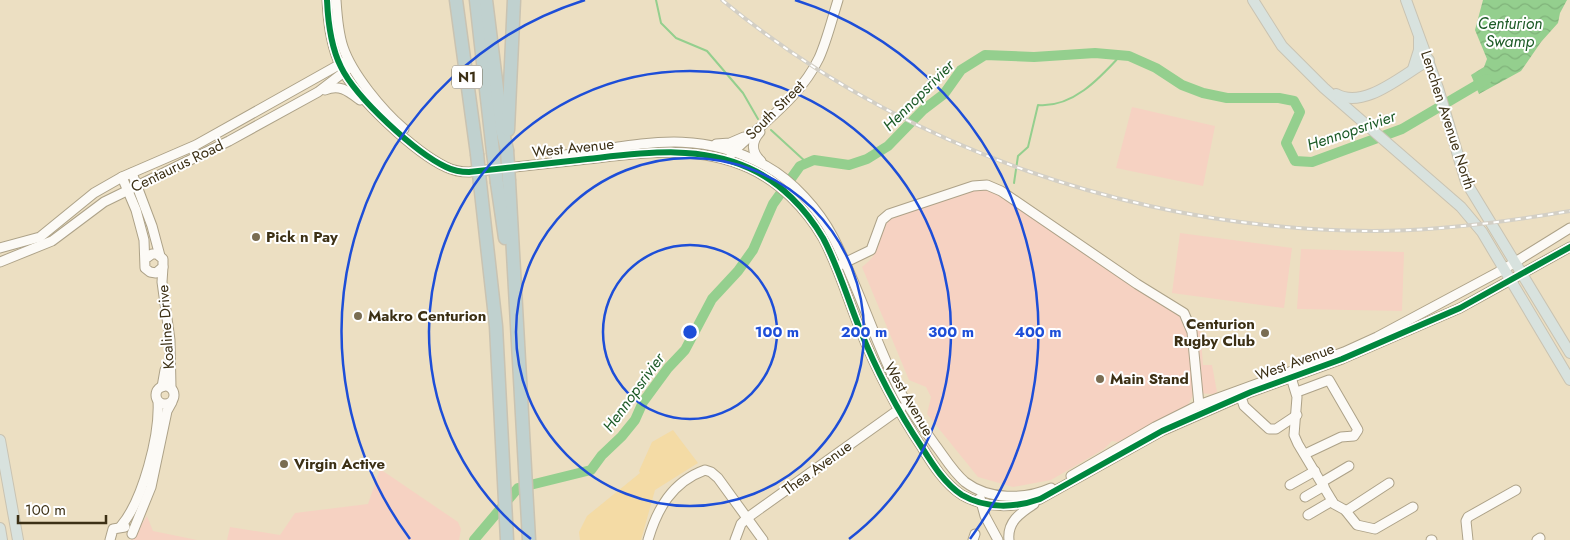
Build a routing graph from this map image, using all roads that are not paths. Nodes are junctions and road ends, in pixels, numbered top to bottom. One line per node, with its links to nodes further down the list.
1 (327, 0): 11 (street, West Avenue)
2 (336, 0): 13 (street, West Avenue)
3 (456, 0): 82 (highway, N1, bridge)
4 (476, 0): 30 (highway, N1, bridge)
5 (486, 0): 24 (highway)
6 (514, 0): 24 (highway)
7 (838, 0): 21 (street, South Street)
8 (1252, 0): 18 (main road)
9 (1406, 0): 10 (main road, Lenchen Avenue North)
10 (1416, 24): 12 (main road, Lenchen Avenue North); 15 (main road)
11 (333, 45): 14 (street, West Avenue); 17 (street)
12 (1429, 60): 15 (main road); 39 (main road, Lenchen Avenue North)
13 (351, 62): 14 (street, Centaurus Road); 16 (street, Centaurus Road); 23 (street, West Avenue)
14 (340, 64): 16 (street, West Avenue); 17 (street, Centaurus Road)
15 (1413, 69): 18 (main road)
16 (344, 73): 19 (street, Centaurus Road); 20 (street, West Avenue)
17 (313, 79): 28 (street, Centaurus Road)
18 (1324, 88): 44 (main road)
19 (318, 92): 20 (street); 31 (street, Centaurus Road)
20 (375, 110): 26 (street, West Avenue)
21 (771, 118): 22 (street, South Street); 27 (street)
22 (754, 132): 23 (street); 25 (street, South Street)
23 (708, 144): 25 (street, West Avenue)
24 (507, 150): 30 (highway, bridge)
25 (733, 151): 26 (street, South Street); 27 (street, West Avenue)
26 (725, 159): 27 (street, West Avenue)
27 (771, 172): 33 (street, West Avenue)
28 (132, 173): 29 (street, Centaurus Road); 31 (street)
29 (122, 177): 32 (street); 36 (street, Centaurus Road)
30 (503, 182): 87 (highway, N1)
31 (138, 186): 32 (street, Centaurus Road); 37 (street)
32 (127, 191): 38 (street); 40 (street, Centaurus Road)
33 (803, 203): 41 (street, West Avenue); 43 (street, West Avenue)
34 (1570, 228): 39 (street, West Avenue)
35 (1570, 247): 46 (street, West Avenue)
36 (0, 248)
37 (160, 256): 38 (street); 42 (street)
38 (145, 259): 45 (street)
39 (1516, 261): 44 (street, West Avenue); 46 (main road, Lenchen Avenue North)
40 (0, 262)
41 (845, 263): 43 (street); 56 (street, West Avenue); 57 (street)
42 (163, 267): 45 (street); 51 (street, Koaline Drive)
43 (836, 267): 58 (street, West Avenue)
44 (1504, 268): 47 (main road); 49 (street, West Avenue)
45 (153, 273): 51 (street, Koaline Drive)
46 (1523, 273): 47 (street, West Avenue); 48 (main road, Lenchen Avenue North)
47 (1511, 280): 49 (street, West Avenue); 50 (main road)
48 (1570, 353)
49 (1290, 375): 52 (street); 53 (street, West Avenue)
50 (1570, 380)
51 (166, 387): 54 (street); 55 (street)
52 (1297, 392): 59 (street); 61 (street)
53 (1239, 393): 57 (street, West Avenue); 59 (street); 71 (street, West Avenue)
54 (158, 401): 55 (street); 67 (street)
55 (172, 402): 67 (street)
56 (908, 404): 58 (street, Thea Avenue); 68 (street, West Avenue)
57 (1199, 405): 68 (street, West Avenue)
58 (898, 410): 73 (street, West Avenue); 75 (street, Thea Avenue)
59 (1296, 415): 61 (street)
60 (0, 440): 85 (main road)
61 (1305, 454): 63 (street)
62 (1349, 466): 65 (street)
63 (1315, 471): 65 (street); 66 (street)
64 (1389, 483): 76 (street)
65 (1323, 484): 70 (street); 72 (street)
66 (1290, 485)
67 (145, 490): 79 (street); 83 (street)
68 (980, 490): 73 (street)
69 (1516, 490): 93 (street)
70 (1305, 497)
71 (1040, 499): 73 (street, West Avenue); 92 (street)
72 (1332, 501): 76 (street); 77 (street)
73 (980, 502): 91 (street)
74 (1413, 507): 76 (street)
75 (761, 508): 78 (street, Thea Avenue); 81 (street)
76 (1346, 511)
77 (1308, 516)
78 (747, 518): 81 (street); 88 (street); 89 (street, Thea Avenue)
79 (121, 526): 83 (street); 86 (street)
80 (0, 528): 84 (main road)
81 (754, 528): 90 (street)
82 (507, 535)
83 (132, 537)
84 (2, 540)
85 (18, 540)
86 (110, 540)
87 (529, 540)
88 (648, 540)
89 (735, 540)
90 (762, 540)
91 (998, 540)
92 (1009, 540)
93 (1468, 540)

